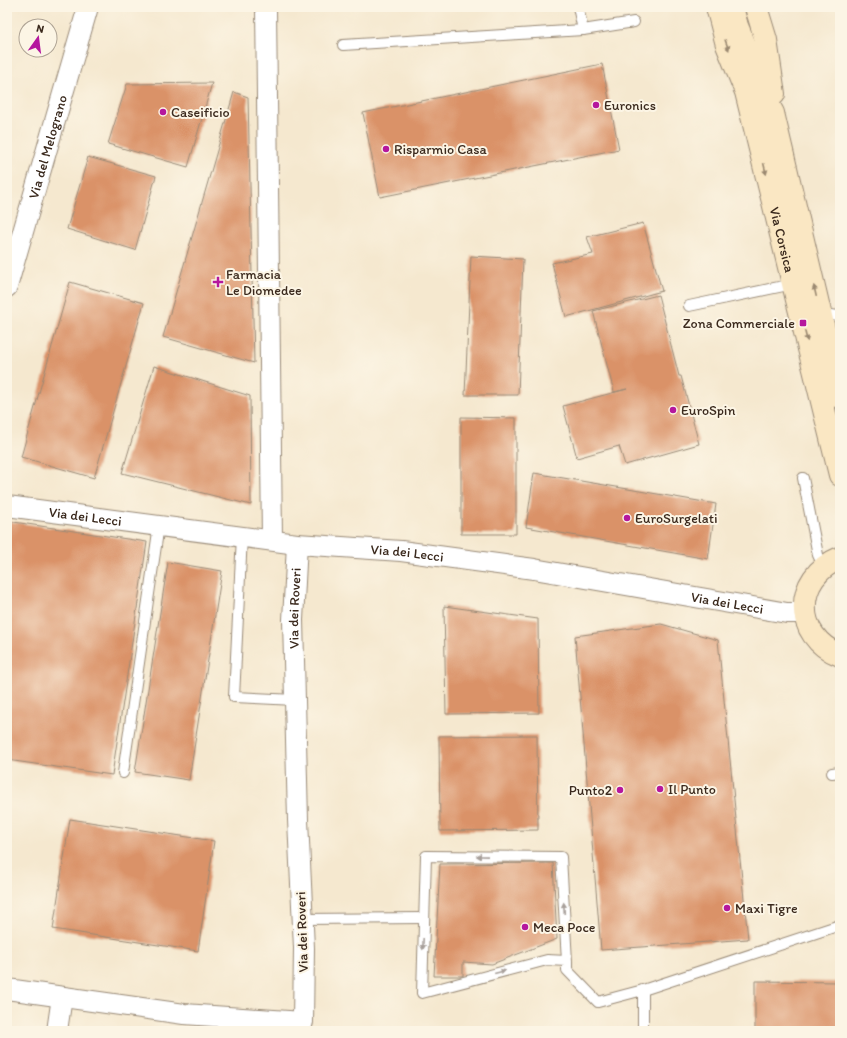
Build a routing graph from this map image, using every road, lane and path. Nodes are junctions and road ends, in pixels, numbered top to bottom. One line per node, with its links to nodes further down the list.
1 (88, 7): 12 (street, Via del Melograno)
2 (266, 7): 21 (street)
3 (578, 7): 8 (lane)
4 (717, 7): 11 (main road, Via Corsica, one-way to 11)
5 (732, 7): 10 (main road, Via Corsica)
6 (756, 7): 10 (main road)
7 (634, 22): 8 (lane)
8 (583, 30): 9 (lane)
9 (343, 45)
10 (773, 113): 14 (main road, Via Corsica, one-way to 10)
11 (793, 284): 13 (lane); 16 (main road, Via Corsica, one-way to 16)
12 (7, 287)
13 (689, 306)
14 (835, 315): 15 (main road, Via Corsica)
15 (840, 397)
16 (840, 475)
17 (803, 478): 23 (lane)
18 (7, 506): 19 (street, Via dei Lecci)
19 (159, 525): 20 (street, Via dei Lecci); 27 (lane)
20 (242, 536): 21 (street, Via dei Lecci); 26 (lane)
21 (272, 540): 22 (street, Via dei Lecci)
22 (297, 544): 24 (street, Via dei Lecci); 26 (street, Via dei Roveri)
23 (832, 562): 24 (main road)
24 (805, 613): 25 (main road)
25 (840, 655)
26 (295, 700): 29 (street, Via dei Roveri)
27 (123, 773)
28 (424, 918): 29 (lane); 31 (lane, one-way to 31); 31 (lane, one-way to 28)
29 (302, 919): 35 (street, Via dei Roveri)
30 (840, 925): 33 (lane)
31 (567, 961): 33 (lane)
32 (7, 989): 34 (street, Via dei Roveri)
33 (644, 990): 37 (lane)
34 (62, 997): 35 (street, Via dei Roveri); 36 (street)
35 (303, 1027)
36 (57, 1031)
37 (643, 1031)

